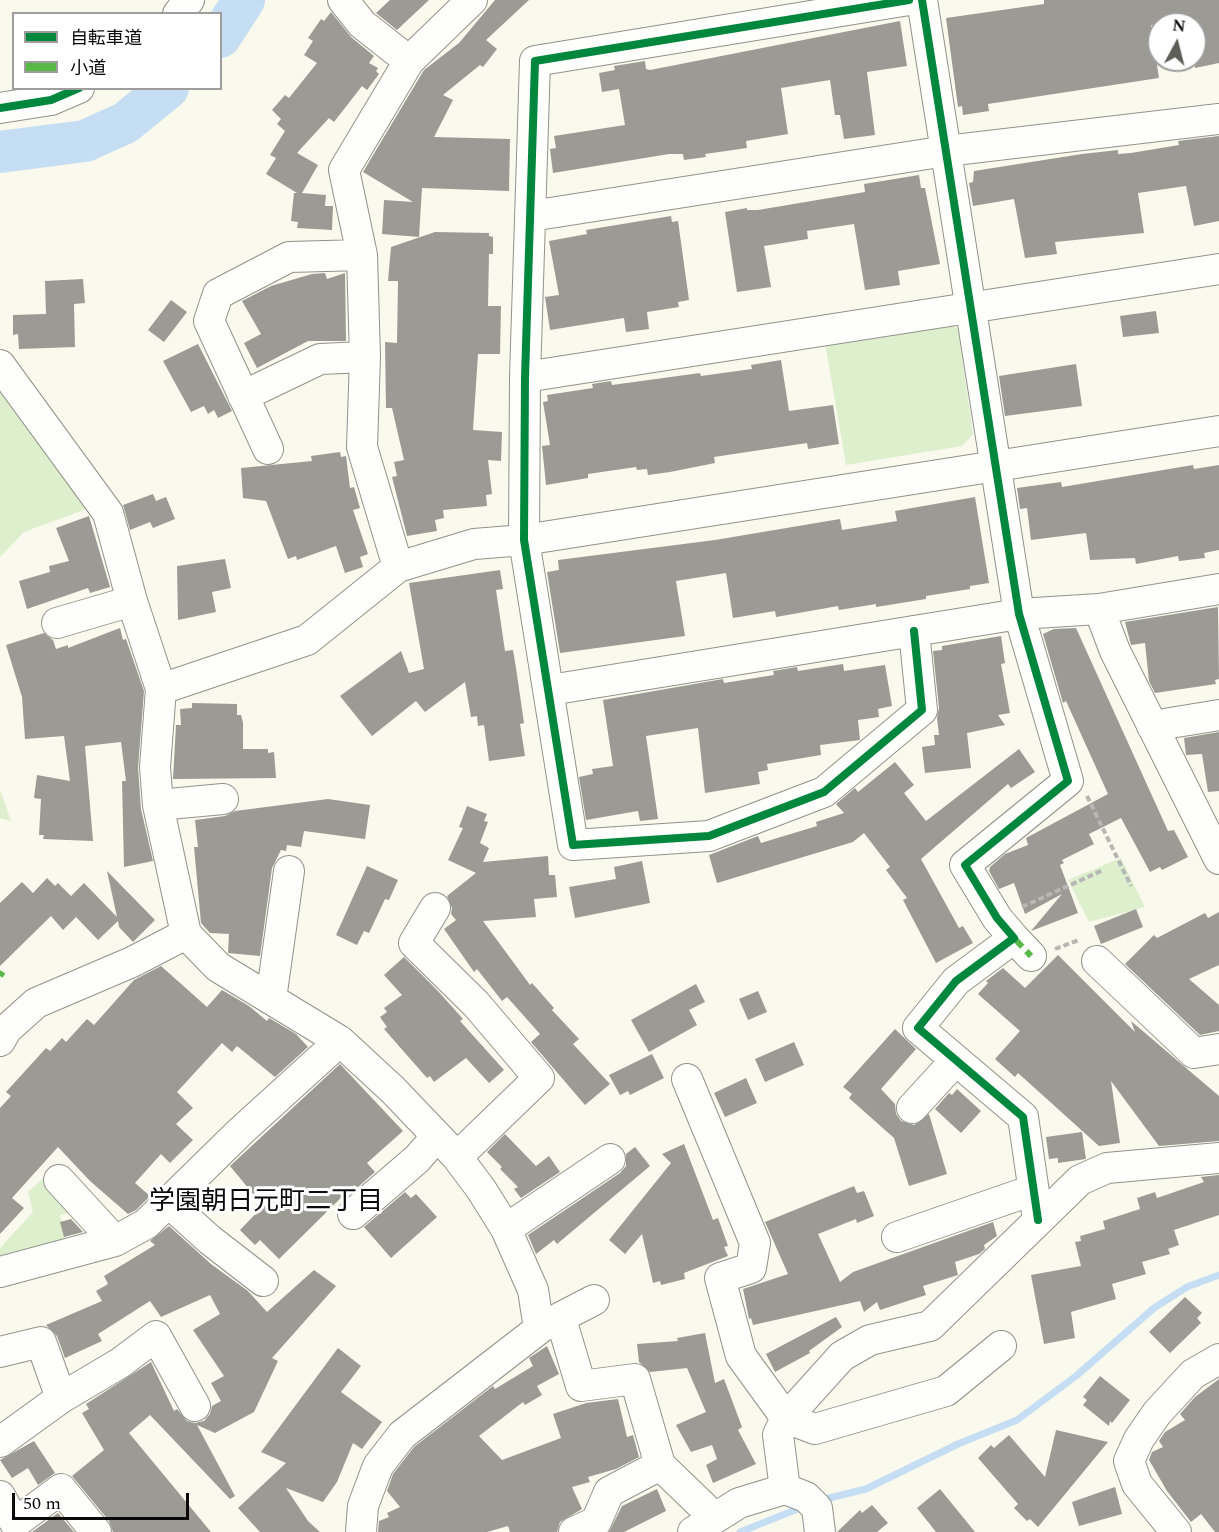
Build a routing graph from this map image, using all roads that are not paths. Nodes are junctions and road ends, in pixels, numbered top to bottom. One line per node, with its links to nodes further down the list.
1 (189, 0): 6 (street)
2 (343, 0): 7 (street)
3 (472, 0): 7 (street)
4 (909, 0): 12 (street)
5 (922, 0): 11 (street)
6 (180, 12)
7 (409, 62): 13 (street)
8 (74, 90): 9 (street)
9 (0, 108)
10 (1219, 119): 11 (street)
11 (946, 151): 12 (street); 15 (street)
12 (531, 216): 18 (street)
13 (362, 255): 16 (street); 19 (street)
14 (1219, 269): 15 (street)
15 (970, 306): 18 (street); 22 (street)
16 (365, 357): 19 (street); 24 (street)
17 (0, 365): 26 (street)
18 (525, 377): 23 (street)
19 (243, 396): 21 (street)
20 (1219, 431): 22 (street)
21 (268, 449)
22 (996, 466): 23 (street); 28 (street)
23 (524, 540): 24 (street); 32 (street)
24 (398, 567): 31 (street)
25 (1219, 589): 27 (street)
26 (132, 601): 29 (street); 31 (street)
27 (1099, 609): 28 (street); 34 (street)
28 (1019, 614): 30 (street); 46 (street)
29 (57, 623)
30 (914, 631): 32 (street); 32 (street)
31 (161, 689): 36 (street)
32 (550, 690)
33 (1219, 715): 34 (street)
34 (1152, 726): 37 (street)
35 (223, 799): 36 (street)
36 (158, 805): 40 (street)
37 (1217, 851)
38 (290, 871): 42 (street)
39 (435, 908): 50 (street)
40 (186, 934): 42 (street); 43 (street)
41 (1097, 961): 45 (street)
42 (271, 999): 44 (street)
43 (0, 1041)
44 (340, 1041): 49 (street); 55 (street)
45 (1219, 1049)
46 (955, 1061): 48 (street); 54 (street)
47 (687, 1079): 70 (street)
48 (912, 1107)
49 (437, 1136): 50 (street); 56 (street)
50 (457, 1157): 58 (street)
51 (1219, 1158): 57 (street)
52 (610, 1159): 58 (street)
53 (59, 1180): 60 (street)
54 (1033, 1190): 57 (street); 59 (street)
55 (168, 1202): 60 (street); 62 (street)
56 (353, 1214)
57 (1038, 1220): 70 (street)
58 (506, 1229): 64 (street)
59 (897, 1237)
60 (116, 1241): 61 (street)
61 (0, 1272)
62 (263, 1281)
63 (594, 1300): 64 (street)
64 (550, 1324): 72 (street); 78 (street)
65 (1001, 1346): 70 (street)
66 (0, 1352): 68 (street)
67 (1219, 1359): 80 (street)
68 (61, 1398): 69 (street); 71 (street)
69 (195, 1406)
70 (786, 1418): 73 (street)
71 (0, 1442)
72 (660, 1465): 76 (street); 79 (street)
73 (785, 1489): 75 (street); 76 (street)
74 (0, 1496): 77 (street)
75 (818, 1520)
76 (704, 1524)
77 (96, 1532)
78 (361, 1532)
79 (574, 1532)
80 (1176, 1532)

